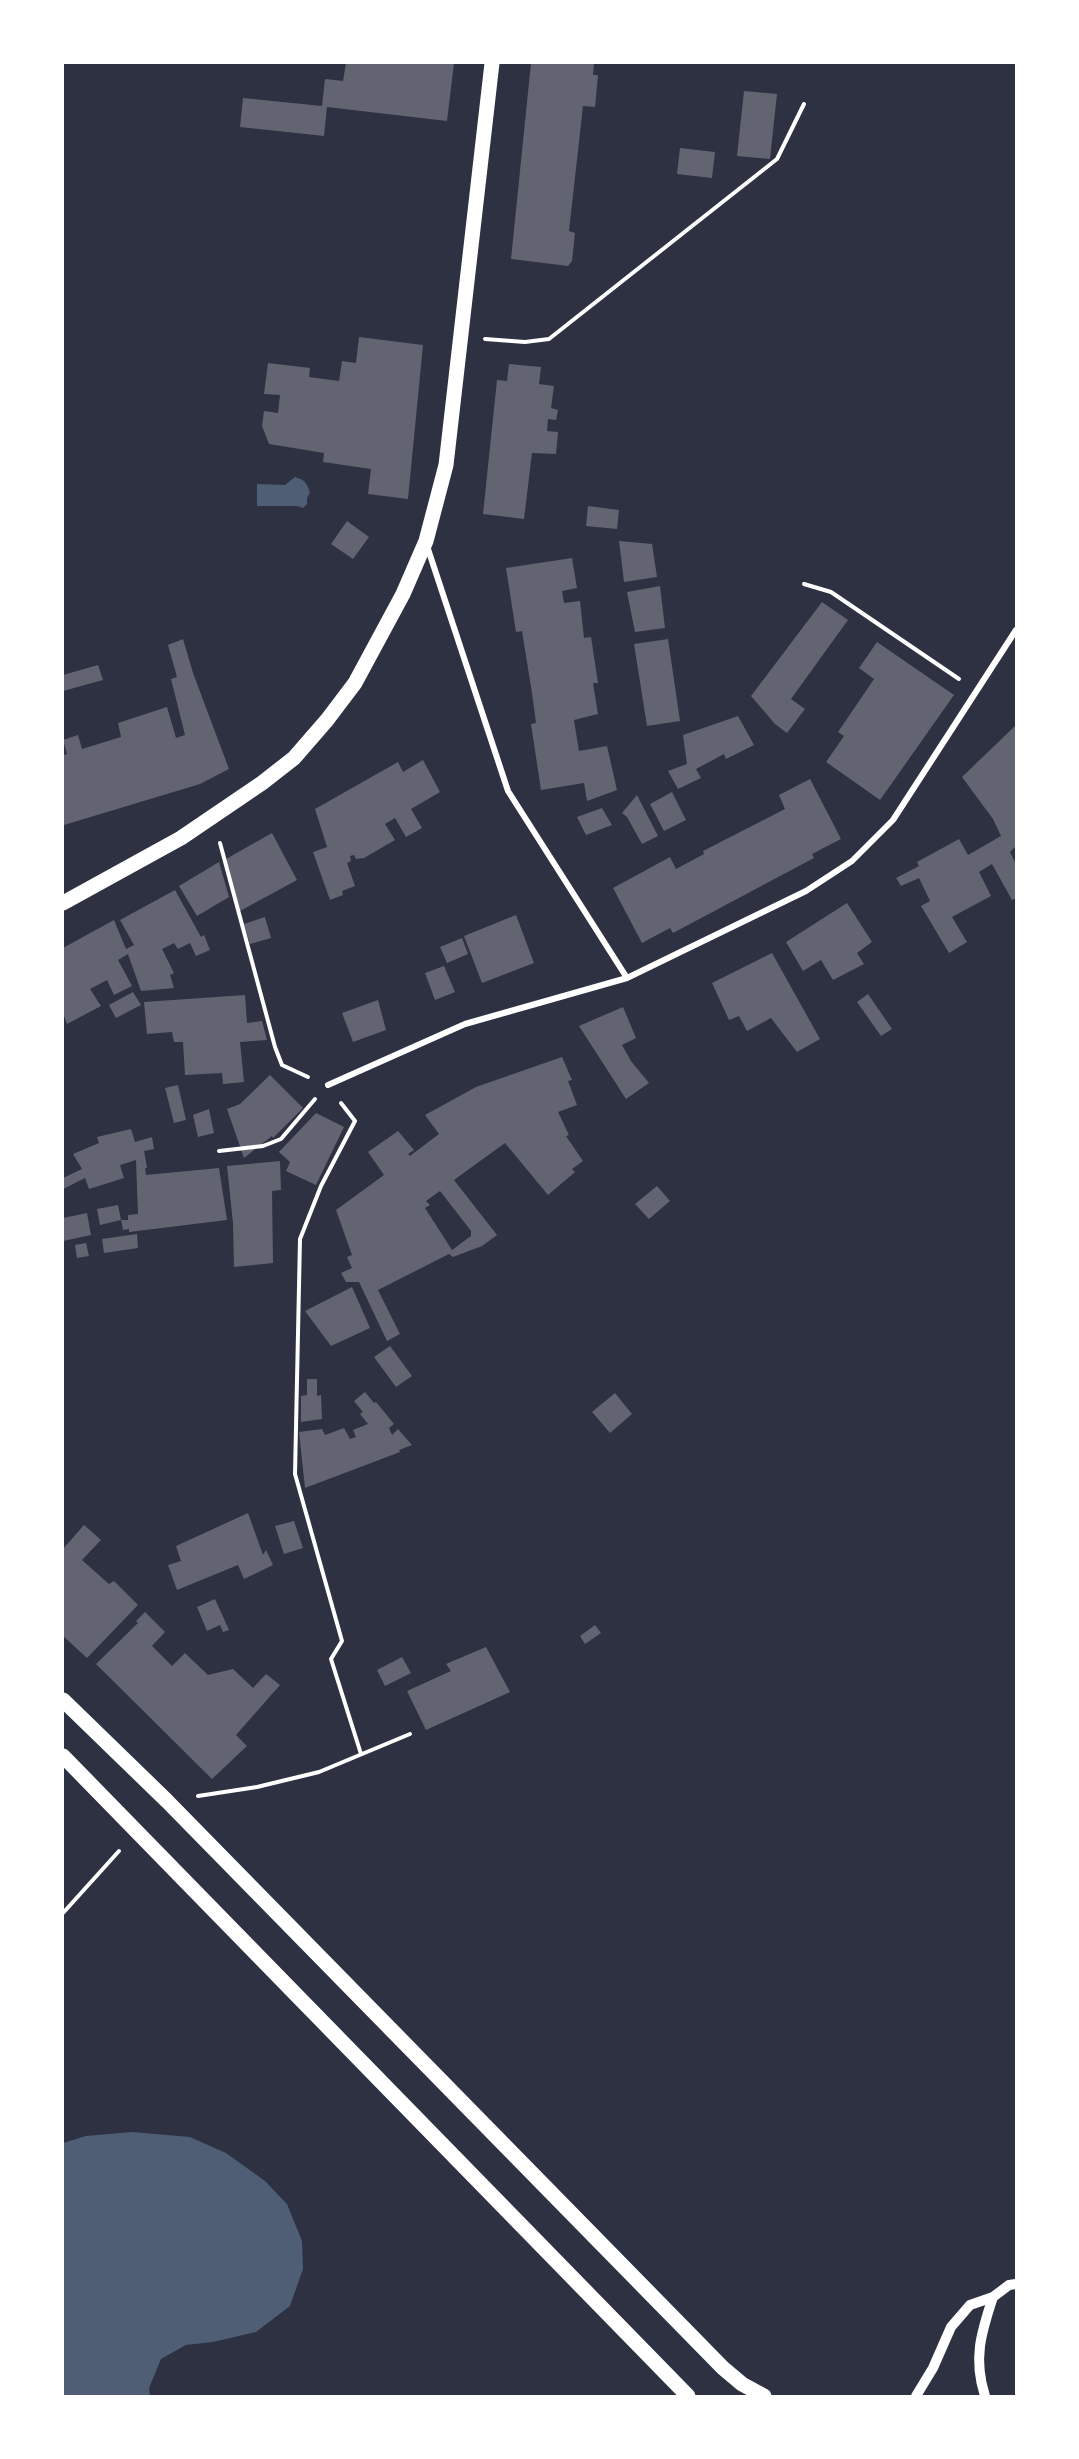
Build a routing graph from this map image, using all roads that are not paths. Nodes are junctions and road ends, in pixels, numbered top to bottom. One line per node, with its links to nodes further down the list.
1 (492, 63): 2 (main road)
2 (426, 541): 4 (main road); 5 (street)
3 (1016, 630): 5 (street)
4 (63, 903)
5 (627, 978): 6 (street)
6 (328, 1085)
7 (63, 1700): 12 (main road)
8 (63, 1756): 11 (main road)
9 (1016, 2284): 10 (street)
10 (993, 2297): 13 (street); 14 (street)
11 (688, 2396)
12 (764, 2396)
13 (916, 2396)
14 (985, 2396)

